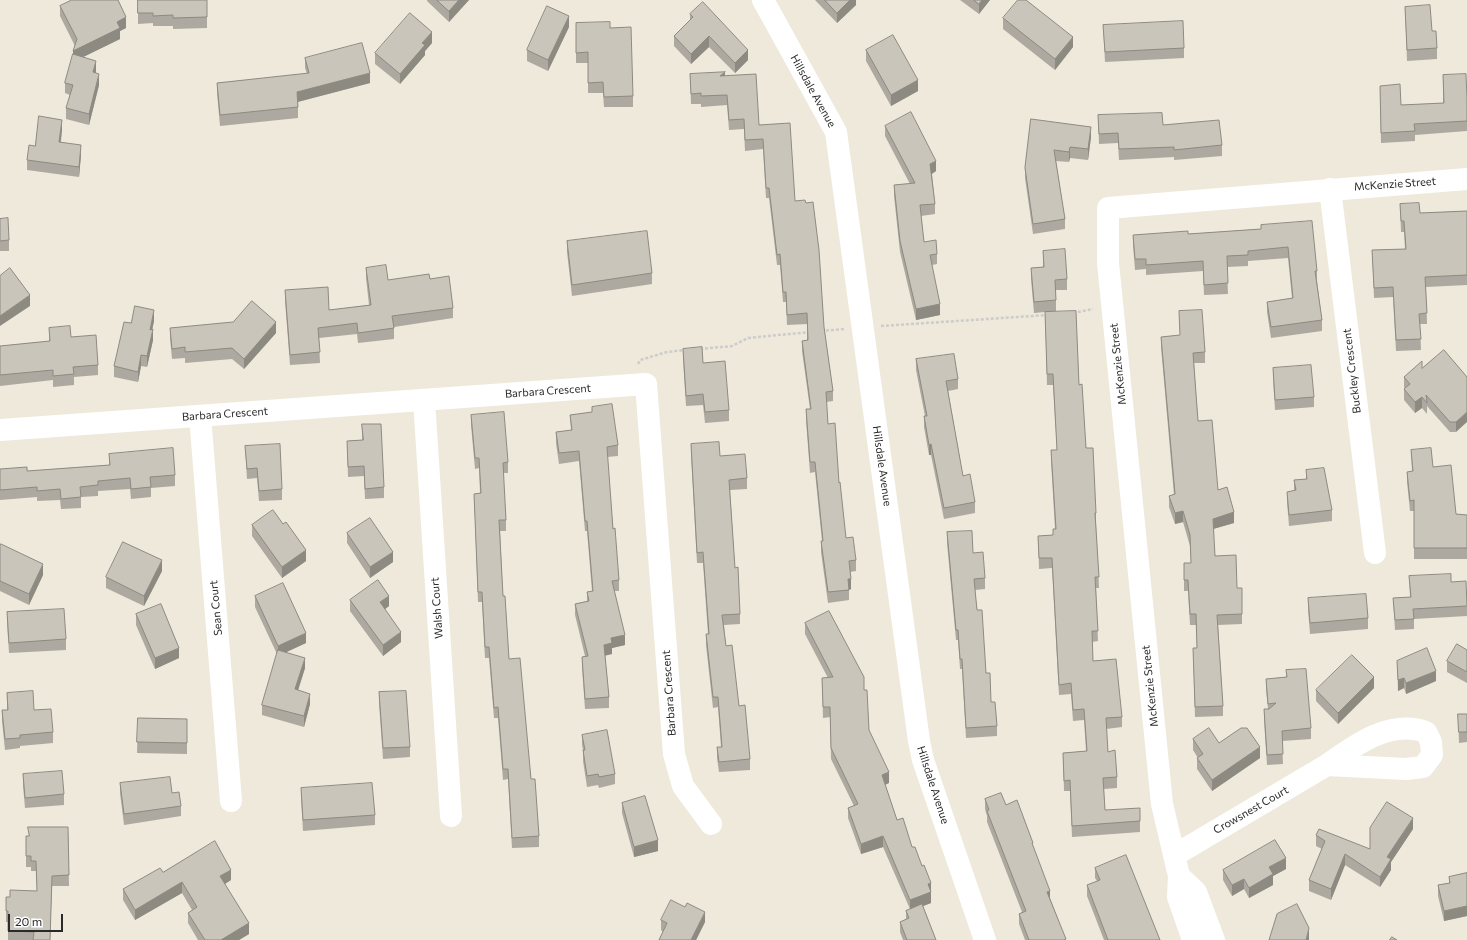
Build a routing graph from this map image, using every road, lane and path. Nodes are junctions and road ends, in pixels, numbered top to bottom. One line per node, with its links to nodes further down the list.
1 (763, 0): 7 (street, Hillsdale Avenue)
2 (1467, 179): 3 (street, McKenzie Street)
3 (1330, 189): 4 (street, McKenzie Street); 14 (street, Buckley Crescent)
4 (1112, 305): 5 (path); 19 (street, McKenzie Street)
5 (1072, 313)
6 (1056, 314): 7 (path)
7 (863, 327): 8 (path); 21 (street, Hillsdale Avenue)
8 (696, 349)
9 (689, 350): 10 (path)
10 (630, 385): 11 (street, Barbara Crescent); 18 (street, Barbara Crescent)
11 (424, 400): 12 (street, Barbara Crescent); 17 (street, Walsh Court)
12 (200, 416): 13 (street, Barbara Crescent); 16 (street, Sean Court)
13 (0, 430)
14 (1374, 553)
15 (1328, 765): 19 (street, Crowsnest Court)
16 (231, 801)
17 (451, 816)
18 (711, 824)
19 (1175, 855): 20 (street, McKenzie Street)
20 (1179, 876): 22 (street, McKenzie Street); 23 (street)
21 (985, 940)
22 (1193, 940)
23 (1214, 940)

